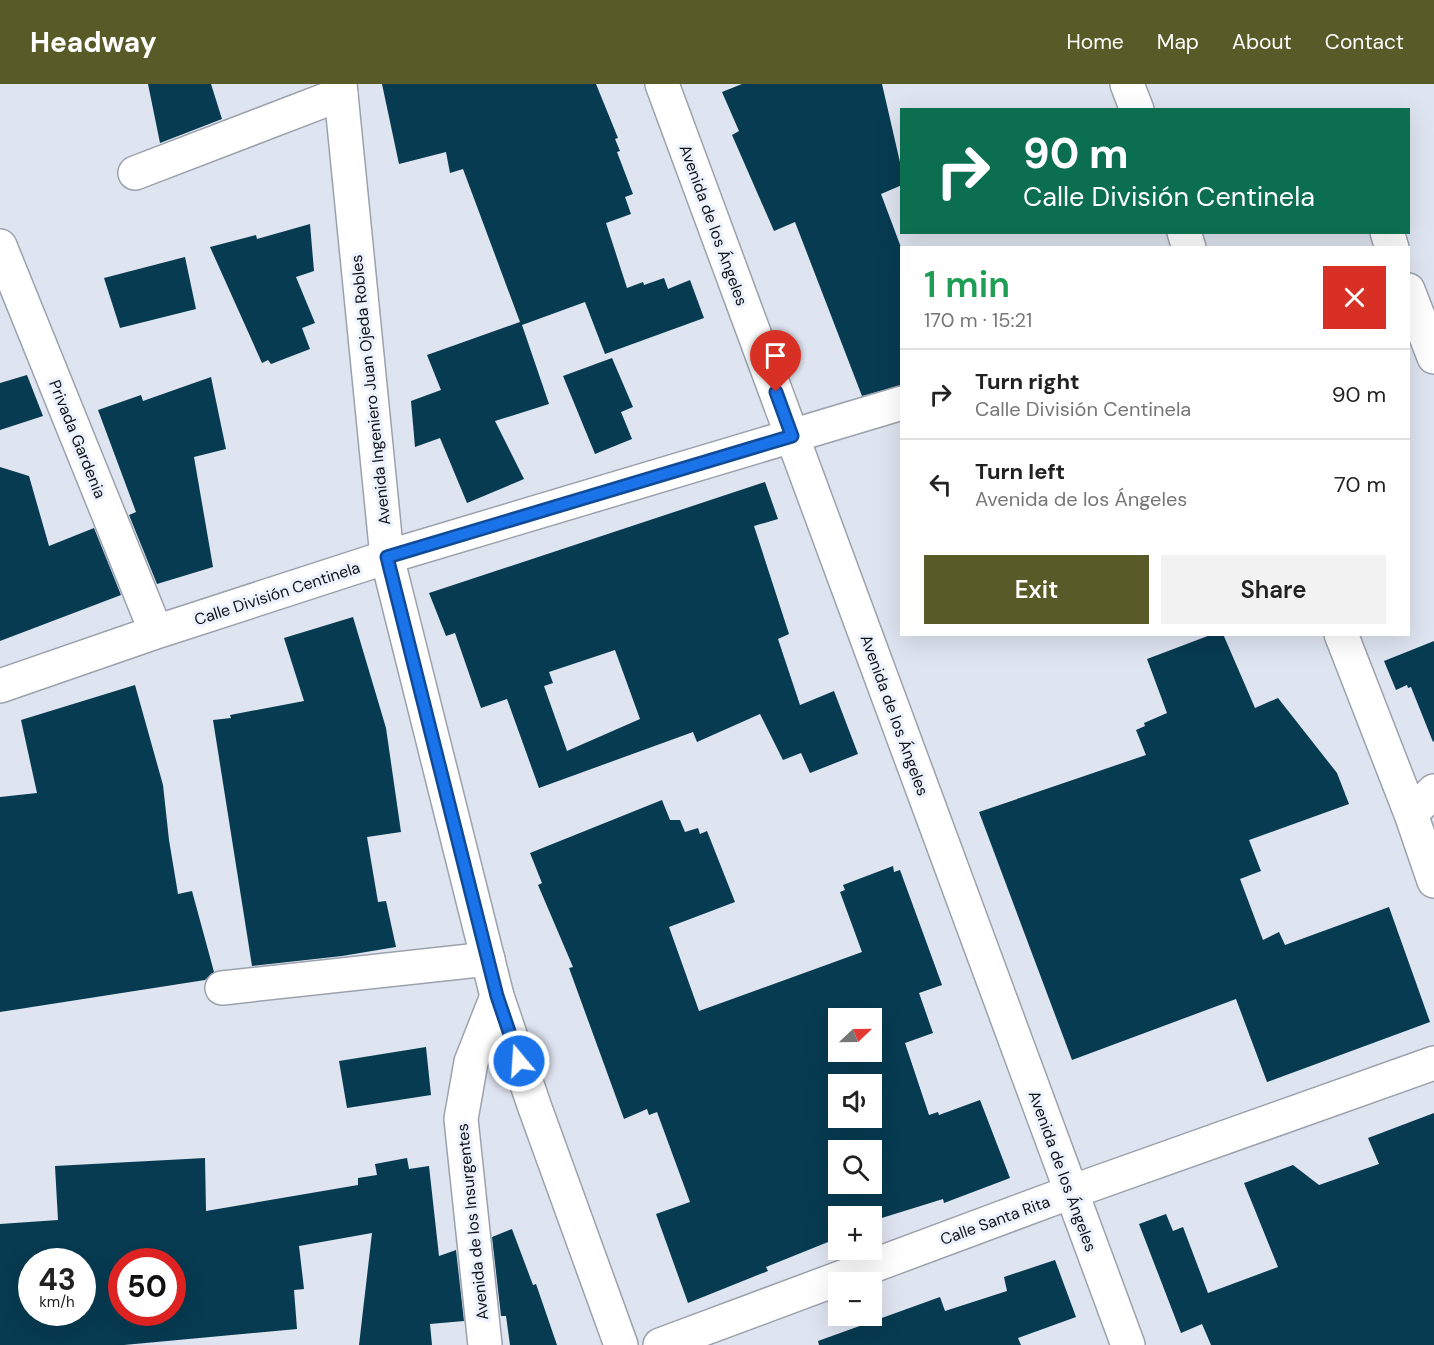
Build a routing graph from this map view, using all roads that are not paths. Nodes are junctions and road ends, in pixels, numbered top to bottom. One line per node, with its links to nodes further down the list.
1 (662, 84): 10 (street, Avenida de los Ángeles)
2 (1127, 84): 4 (street)
3 (340, 89): 5 (street); 11 (street, Avenida Ingeniero Juan Ojeda Robles)
4 (1136, 108)
5 (135, 173)
6 (0, 246): 12 (street, Privada Gardenia)
7 (1410, 295): 8 (street)
8 (1434, 357)
9 (900, 404): 10 (street, Calle División Centinela)
10 (792, 436): 11 (street, Calle División Centinela); 22 (street, Avenida de los Ángeles)
11 (387, 557): 12 (street, Calle División Centinela); 18 (street, Avenida Ingeniero Juan Ojeda Robles)
12 (156, 632): 14 (street, Calle División Centinela)
13 (1342, 636): 16 (street)
14 (0, 686)
15 (1434, 791): 16 (street)
16 (1411, 814): 17 (street)
17 (1434, 881)
18 (488, 959): 19 (street); 20 (street, Avenida Ingeniero Juan Ojeda Robles)
19 (222, 988)
20 (497, 996): 23 (street, Avenida de los Insurgentes); 24 (street, Avenida Ingeniero Juan Ojeda Robles)
21 (1434, 1063): 22 (street, Calle Santa Rita)
22 (1071, 1192): 25 (street, Calle Santa Rita); 26 (street, Avenida de los Ángeles)
23 (484, 1345)
24 (621, 1345)
25 (660, 1345)
26 (1128, 1345)

